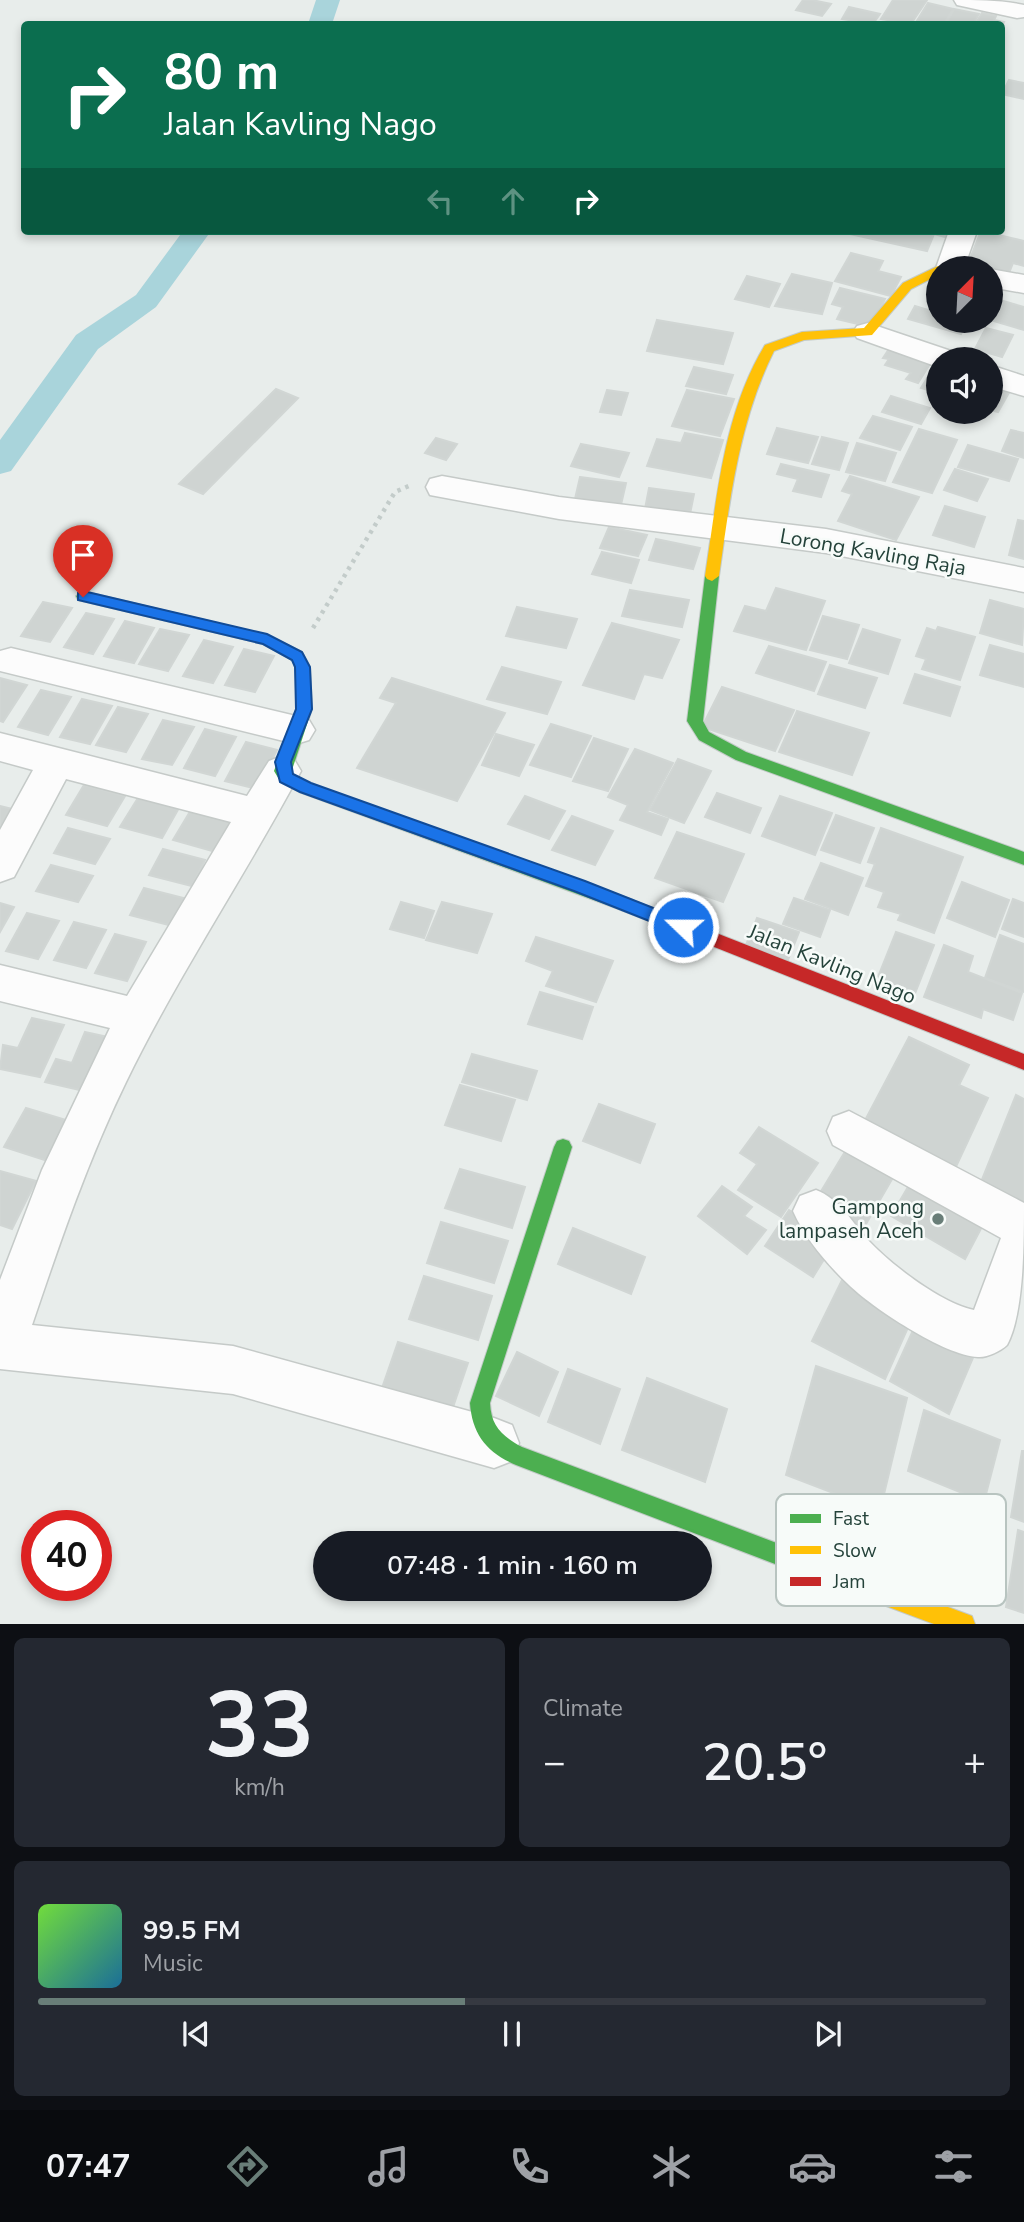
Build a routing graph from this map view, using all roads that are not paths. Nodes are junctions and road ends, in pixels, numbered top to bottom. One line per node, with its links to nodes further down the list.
1 (966, 0): 2 (street)
2 (1021, 7): 3 (street)
3 (1005, 31)
4 (961, 235): 5 (street)
5 (954, 256)
6 (926, 274): 9 (street)
7 (1003, 280): 8 (street)
8 (1024, 284)
9 (868, 332): 10 (street); 14 (street)
10 (926, 353)
11 (1003, 379): 12 (street)
12 (1024, 386)
13 (442, 487): 14 (street, Lorong Kavling Raja)
14 (721, 530): 15 (street, Lorong Kavling Raja); 23 (street)
15 (1024, 580)
16 (83, 597): 18 (street)
17 (11, 661): 18 (street)
18 (296, 730): 21 (street)
19 (0, 747): 20 (street)
20 (57, 761): 22 (street); 24 (street)
21 (282, 771): 22 (street); 27 (street, Jalan Kavling Nago)
22 (256, 813): 26 (street)
23 (1024, 859)
24 (0, 866)
25 (0, 983): 26 (street)
26 (139, 1017): 33 (street)
27 (1023, 1056)
28 (849, 1131): 31 (street)
29 (563, 1147): 34 (street)
30 (816, 1211): 32 (street)
31 (1024, 1227)
32 (1024, 1237)
33 (1, 1345): 34 (street)
34 (494, 1443): 35 (street)
35 (776, 1552)
36 (919, 1606): 37 (street)
37 (964, 1623)

